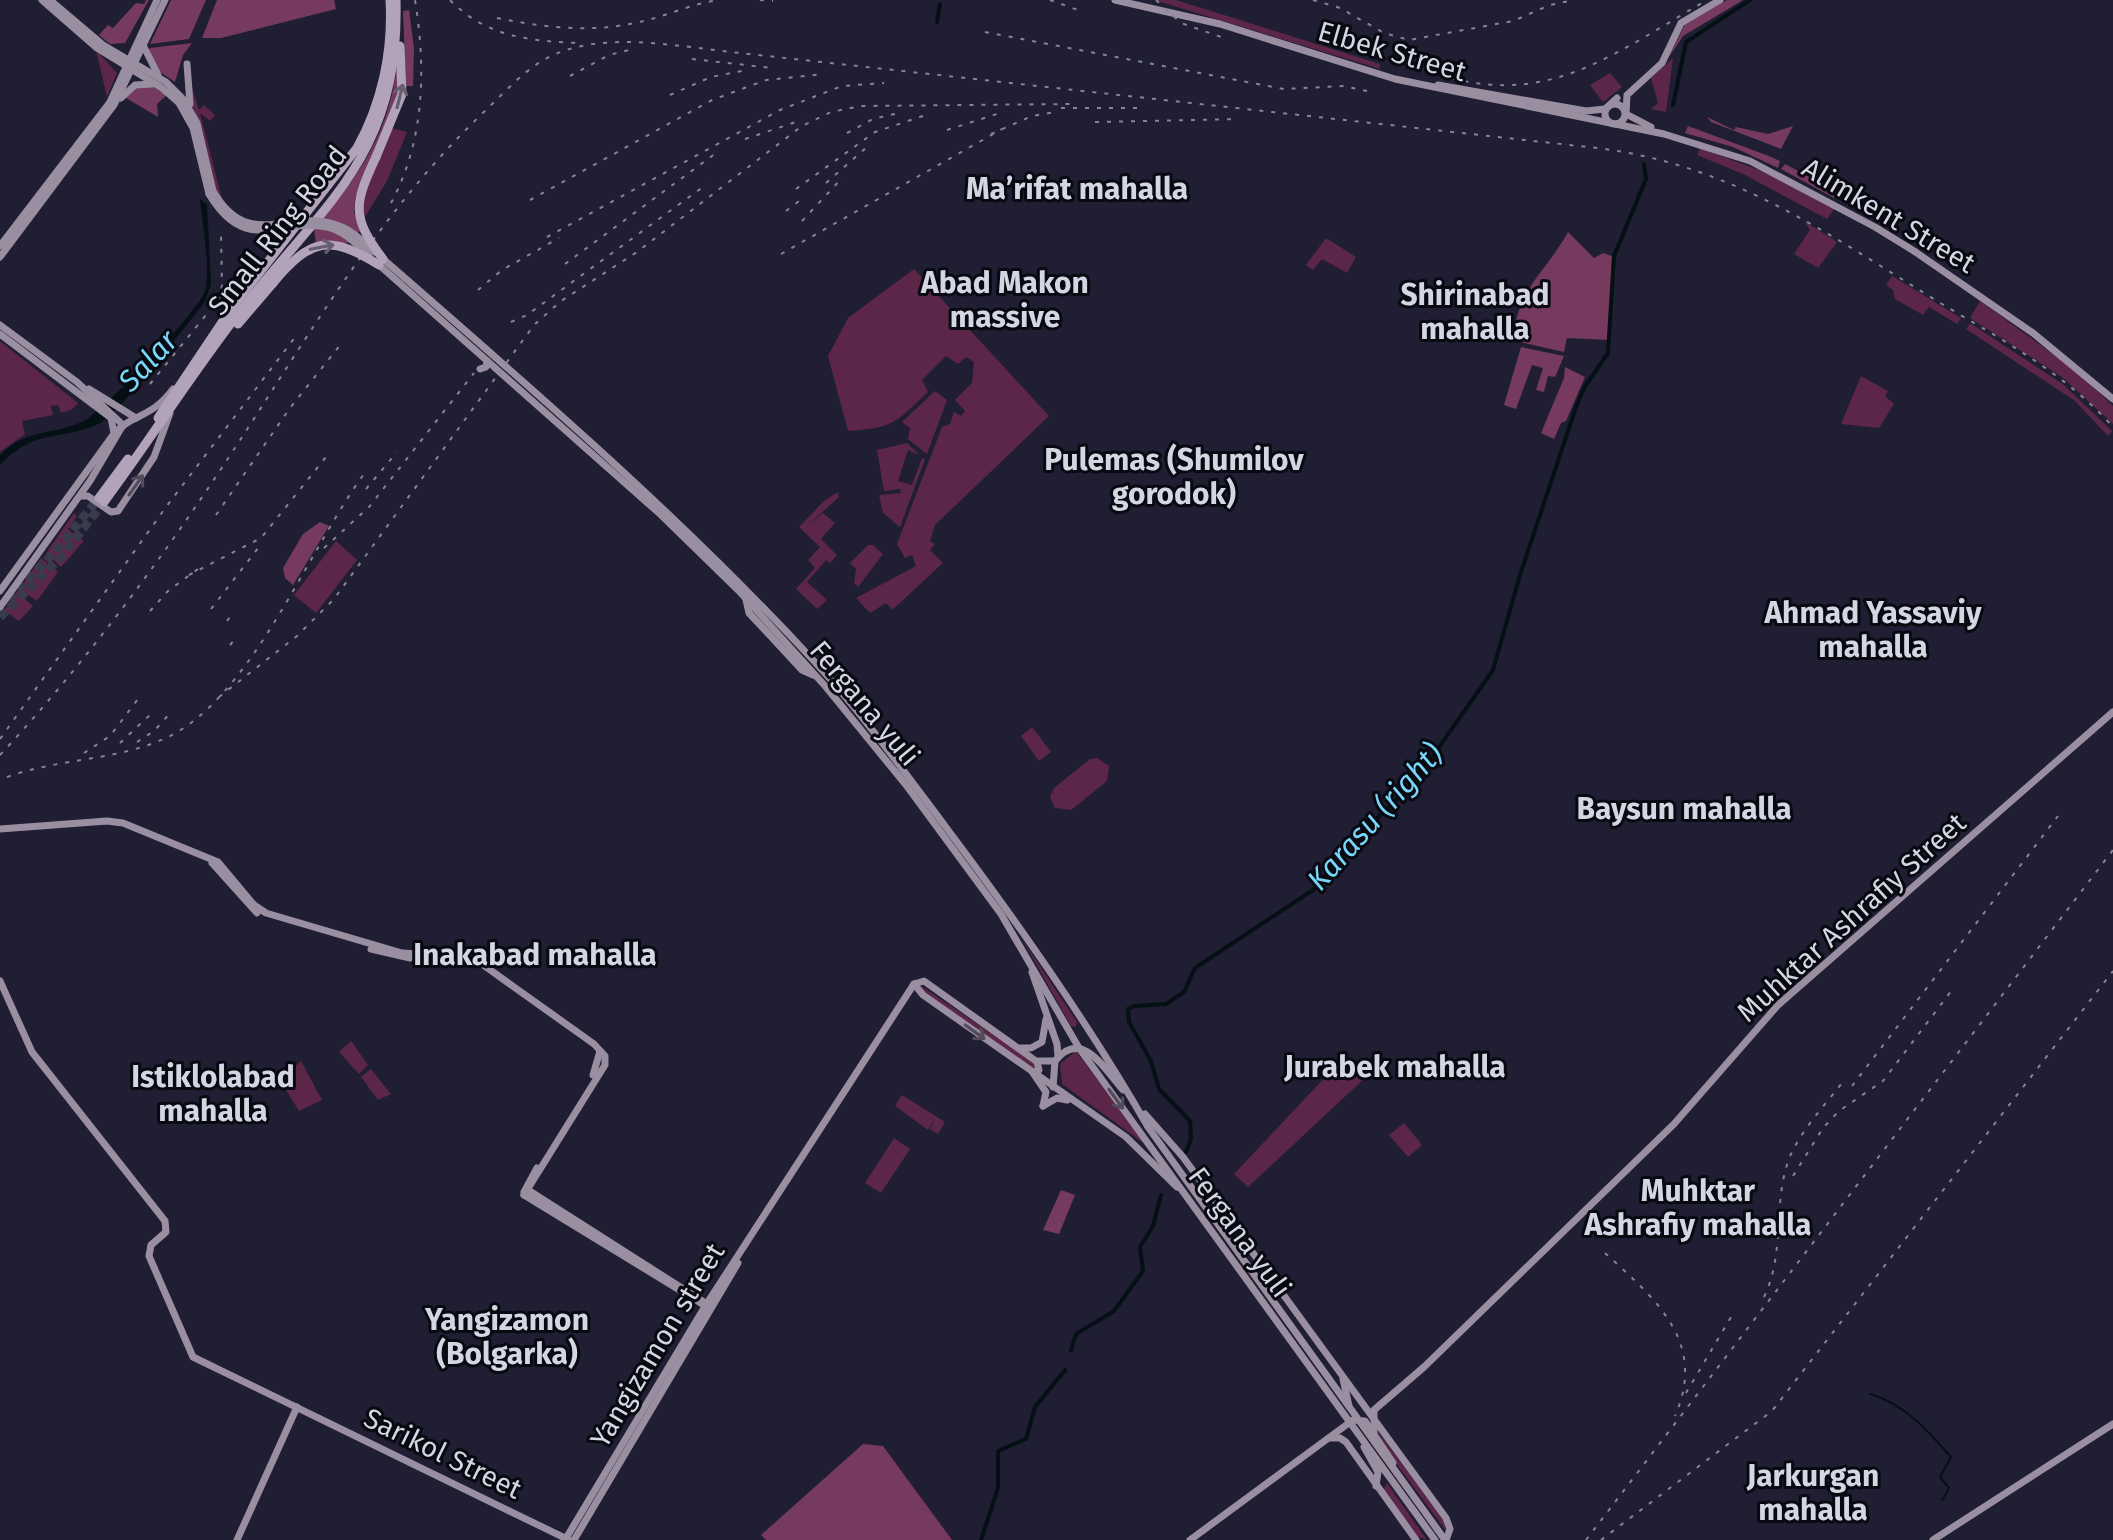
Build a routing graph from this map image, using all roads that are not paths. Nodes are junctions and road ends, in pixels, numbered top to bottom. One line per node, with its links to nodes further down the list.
1 (42, 0): 12 (main road)
2 (50, 0): 12 (main road)
3 (157, 0): 11 (main road)
4 (165, 0): 11 (main road)
5 (390, 0): 29 (highway, Small Ring Road)
6 (396, 0): 10 (highway, Small Ring Road)
7 (1115, 0): 24 (main road, Elbek Street)
8 (1140, 0): 22 (main road, Elbek Street)
9 (1720, 0): 15 (main road)
10 (397, 32): 28 (highway, one-way to 10, bridge); 29 (highway, Small Ring Road)
11 (140, 44): 12 (main road); 14 (main road); 16 (main road)
12 (109, 53): 14 (main road, Fergana yuli); 17 (main road)
13 (187, 64): 21 (main road)
14 (131, 66): 16 (main road, Fergana yuli); 17 (main road); 19 (main road)
15 (1646, 76): 18 (main road); 23 (main road)
16 (162, 84): 19 (main road); 21 (main road, Fergana yuli); 25 (main road, Fergana yuli)
17 (119, 85): 26 (main road)
18 (1617, 98): 20 (main road); 22 (main road)
19 (114, 105): 27 (main road)
20 (1610, 106): 22 (main road, Elbek Street); 23 (main road); 24 (main road)
21 (191, 110): 25 (main road, Fergana yuli)
22 (1593, 111)
23 (1625, 111): 24 (main road); 37 (main road, Alimkent Street)
24 (1613, 123): 37 (main road, Alimkent Street)
25 (211, 193): 28 (main road, Fergana yuli, bridge)
26 (0, 246)
27 (0, 257)
28 (381, 262): 29 (highway, one-way to 28, bridge); 34 (main road, Fergana yuli); 48 (main road, Fergana yuli)
29 (237, 314): 30 (highway); 33 (highway, Small Ring Road); 33 (highway)
30 (214, 323)
31 (0, 325): 35 (main road)
32 (0, 334): 35 (main road)
33 (206, 353): 39 (highway, Small Ring Road); 39 (highway, Small Ring Road); 41 (main road)
34 (487, 361): 36 (main road); 48 (main road, Fergana yuli)
35 (52, 368): 38 (main road); 38 (main road)
36 (480, 369)
37 (2113, 396)
38 (98, 401): 40 (main road)
39 (173, 407): 44 (main road, one-way to 39)
40 (114, 413): 41 (main road); 42 (main road); 43 (main road)
41 (141, 417): 42 (main road)
42 (123, 425): 43 (main road); 44 (main road)
43 (113, 435): 45 (main road)
44 (78, 497): 46 (main road)
45 (0, 591)
46 (0, 607)
47 (826, 661): 48 (main road)
48 (819, 673): 51 (main road, Fergana yuli); 57 (main road, Fergana yuli)
49 (2113, 712): 80 (main road, Muhktar Ashrafiy Street)
50 (0, 832): 61 (main road)
51 (1024, 950): 56 (main road); 58 (main road, Fergana yuli)
52 (0, 981): 84 (main road, Sarikol Street)
53 (914, 984): 54 (main road); 55 (main road, Yangizamon street); 59 (main road)
54 (923, 995): 55 (main road); 65 (main road, one-way to 65)
55 (905, 998): 77 (main road, Yangizamon street)
56 (1046, 1014): 59 (main road); 62 (main road)
57 (1079, 1017): 58 (main road); 68 (main road, Fergana yuli)
58 (1065, 1025): 60 (main road, Fergana yuli)
59 (1014, 1046): 64 (main road)
60 (1079, 1048): 62 (main road); 68 (main road); 72 (main road, Fergana yuli, one-way to 72)
61 (603, 1057): 63 (main road); 75 (main road); 75 (main road)
62 (1056, 1059): 64 (main road); 66 (main road)
63 (614, 1061)
64 (1036, 1061): 65 (main road)
65 (1033, 1073): 67 (main road); 69 (main road)
66 (1054, 1077): 67 (main road); 69 (main road)
67 (1053, 1087): 69 (main road)
68 (1133, 1100): 71 (main road, Fergana yuli); 74 (main road)
69 (1073, 1101): 70 (main road)
70 (1126, 1137): 72 (main road); 76 (main road)
71 (1157, 1139): 72 (main road); 73 (main road, Fergana yuli)
72 (1154, 1149): 73 (main road); 76 (main road, Fergana yuli)
73 (1165, 1150): 74 (main road); 79 (main road, Fergana yuli)
74 (1186, 1163): 78 (main road)
75 (526, 1191): 77 (main road)
76 (1188, 1196): 87 (main road, Fergana yuli)
77 (707, 1306): 97 (main road, Yangizamon street)
78 (1325, 1352): 79 (main road); 81 (main road)
79 (1312, 1356): 85 (main road, Fergana yuli)
80 (1424, 1367): 83 (main road); 86 (main road)
81 (1343, 1377): 82 (main road); 85 (main road)
82 (1363, 1402): 83 (main road); 86 (main road)
83 (1381, 1404): 86 (main road)
84 (297, 1407): 96 (main road); 97 (main road, Sarikol Street)
85 (1349, 1408): 87 (main road, Fergana yuli)
86 (1373, 1419): 89 (main road); 102 (main road)
87 (1353, 1421): 89 (main road); 90 (main road, Fergana yuli); 91 (main road); 92 (main road, Fergana yuli)
88 (2113, 1426): 103 (main road); 104 (main road)
89 (1374, 1433): 92 (main road)
90 (1362, 1439): 91 (main road); 92 (main road, Fergana yuli); 93 (main road)
91 (1330, 1440): 93 (main road); 95 (main road)
92 (1397, 1481): 93 (main road); 94 (main road, Fergana yuli)
93 (1376, 1487): 100 (main road)
94 (1406, 1493): 101 (main road, Fergana yuli); 102 (main road, Fergana yuli)
95 (1252, 1496): 98 (main road); 99 (main road)
96 (239, 1540)
97 (568, 1540)
98 (1190, 1540)
99 (1196, 1540)
100 (1416, 1540)
101 (1435, 1540)
102 (1445, 1540)
103 (1933, 1540)
104 (1940, 1540)

